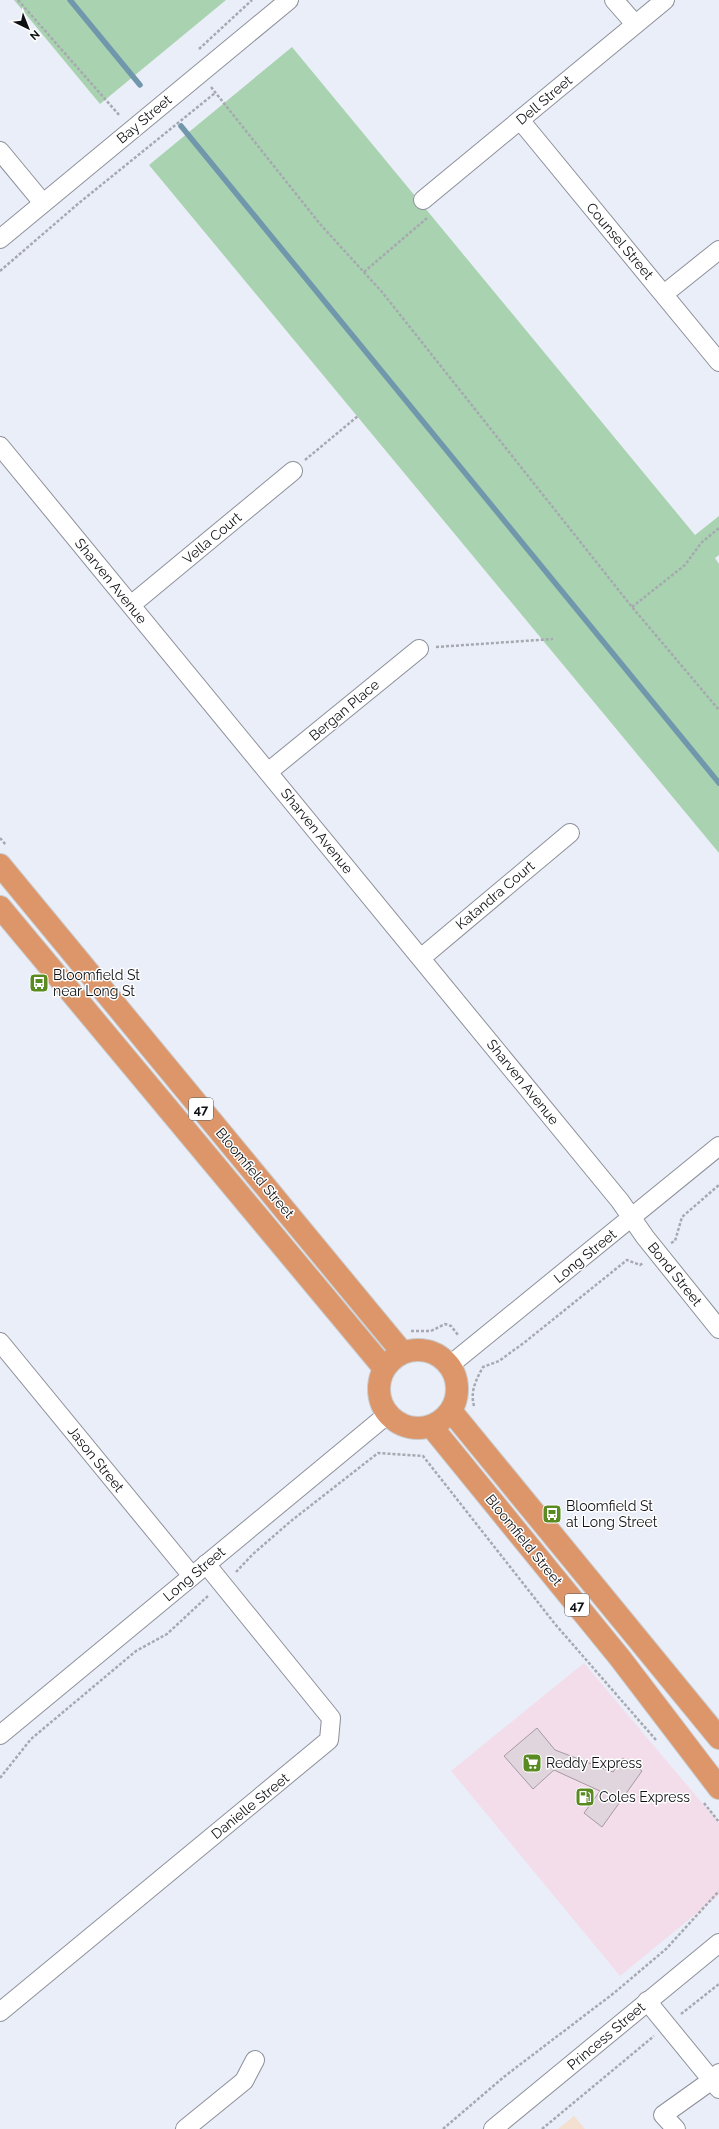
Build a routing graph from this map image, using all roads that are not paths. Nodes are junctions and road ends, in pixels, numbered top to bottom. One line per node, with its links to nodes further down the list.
1 (289, 0): 8 (street, Bay Street)
2 (614, 0): 4 (street)
3 (664, 0): 4 (street, Dell Street)
4 (635, 24): 5 (street, Dell Street)
5 (520, 120): 7 (street, Dell Street); 11 (street, Counsel Street)
6 (0, 151): 8 (street)
7 (423, 200)
8 (43, 203): 9 (street, Bay Street)
9 (0, 239)
10 (719, 250): 11 (street)
11 (664, 294): 12 (street, Counsel Street)
12 (719, 362)
13 (0, 446): 15 (street, Sharven Avenue)
14 (293, 471): 15 (street, Vella Court)
15 (131, 605): 17 (street, Sharven Avenue)
16 (419, 648): 17 (street, Bergan Place)
17 (268, 772): 21 (street, Sharven Avenue)
18 (570, 832): 21 (street, Katandra Court)
19 (0, 865): 26 (highway, Bloomfield Street / 47)
20 (0, 907): 28 (highway, Bloomfield Street / 47)
21 (421, 958): 23 (street, Sharven Avenue)
22 (719, 1146): 23 (street, Long Street)
23 (631, 1218): 24 (street, Bond Street); 27 (street, Long Street)
24 (719, 1329)
25 (0, 1342): 33 (street, Jason Street)
26 (402, 1352): 27 (highway); 28 (highway)
27 (450, 1365): 29 (highway)
28 (384, 1368): 30 (highway)
29 (451, 1411): 31 (highway); 35 (highway, Bloomfield Street / 47)
30 (388, 1414): 31 (highway); 32 (street, Long Street)
31 (431, 1426): 36 (highway, Bloomfield Street / 47)
32 (206, 1564): 33 (street, Long Street); 39 (street, Danielle Street)
33 (192, 1576): 34 (street, Long Street)
34 (0, 1734)
35 (719, 1738)
36 (710, 1794)
37 (719, 1943): 38 (street, Princess Street)
38 (647, 2001): 41 (street); 43 (street, Princess Street)
39 (0, 2012)
40 (255, 2060): 42 (street)
41 (717, 2081): 44 (street)
42 (185, 2129)
43 (493, 2129)
44 (676, 2129)

